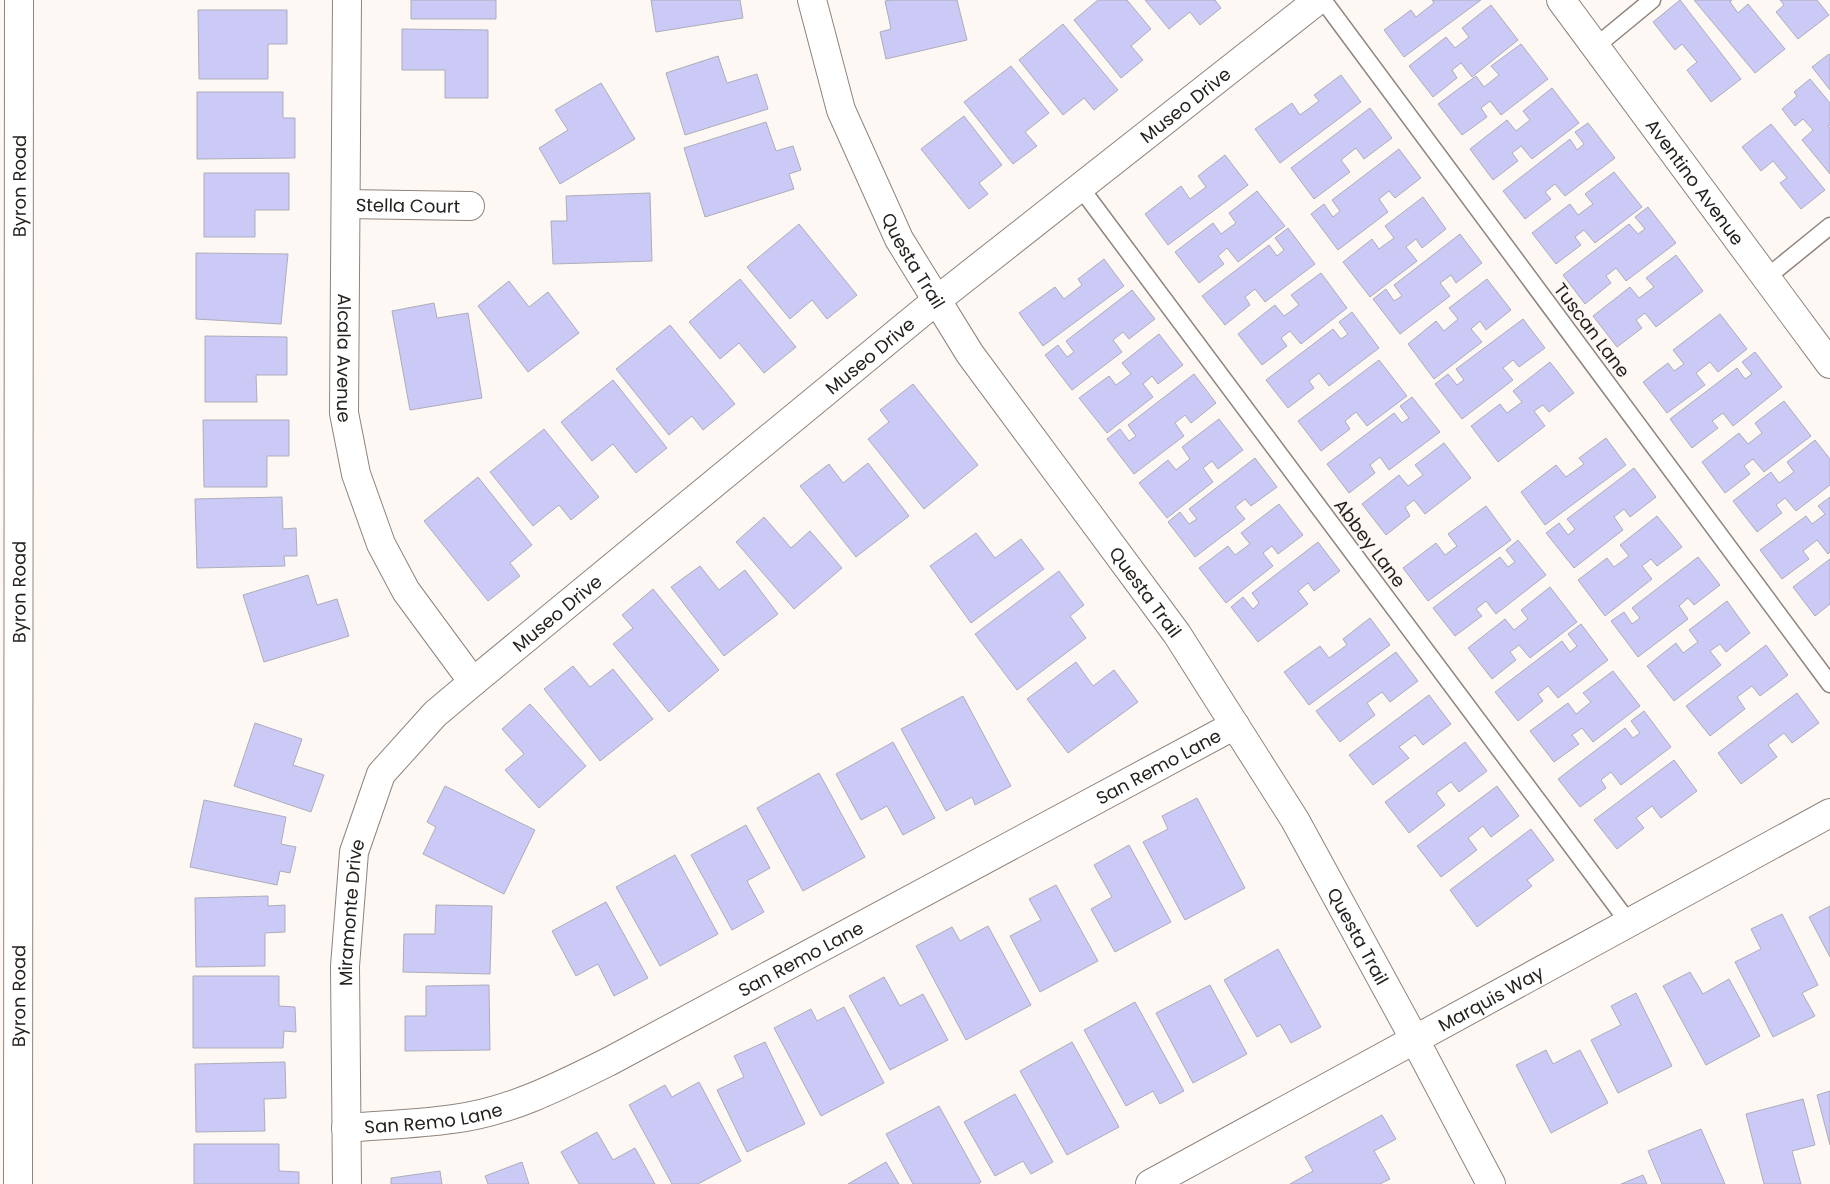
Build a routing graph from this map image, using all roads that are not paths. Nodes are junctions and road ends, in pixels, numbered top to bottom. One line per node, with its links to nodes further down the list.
1 (19, 0): 23 (street, Byron Road)
2 (347, 0): 10 (street, Alcala Avenue)
3 (812, 0): 14 (street, Questa Trail)
4 (1318, 0): 9 (street, Museo Drive)
5 (1323, 0): 17 (lane, Tuscan Lane)
6 (1560, 0): 8 (street, Aventino Avenue)
7 (1652, 0): 8 (lane)
8 (1595, 46): 13 (street, Aventino Avenue)
9 (1080, 187): 14 (street, Museo Drive); 20 (lane, Abbey Lane)
10 (346, 204): 11 (street, Stella Court); 16 (street, Alcala Avenue)
11 (470, 206)
12 (1830, 226): 13 (lane)
13 (1766, 278): 15 (street, Aventino Avenue)
14 (937, 300): 16 (street, Museo Drive); 18 (street, Questa Trail)
15 (1830, 364)
16 (473, 682): 22 (street, Miramonte Drive)
17 (1830, 684)
18 (1235, 725): 21 (street, Questa Trail); 22 (street, San Remo Lane)
19 (1830, 813): 20 (street, Marquis Way)
20 (1629, 923): 21 (street, Marquis Way)
21 (1415, 1040): 25 (street, Marquis Way); 26 (street, Questa Trail)
22 (346, 1128): 24 (street, Miramonte Drive)
23 (18, 1184)
24 (347, 1184)
25 (1150, 1184)
26 (1491, 1184)

